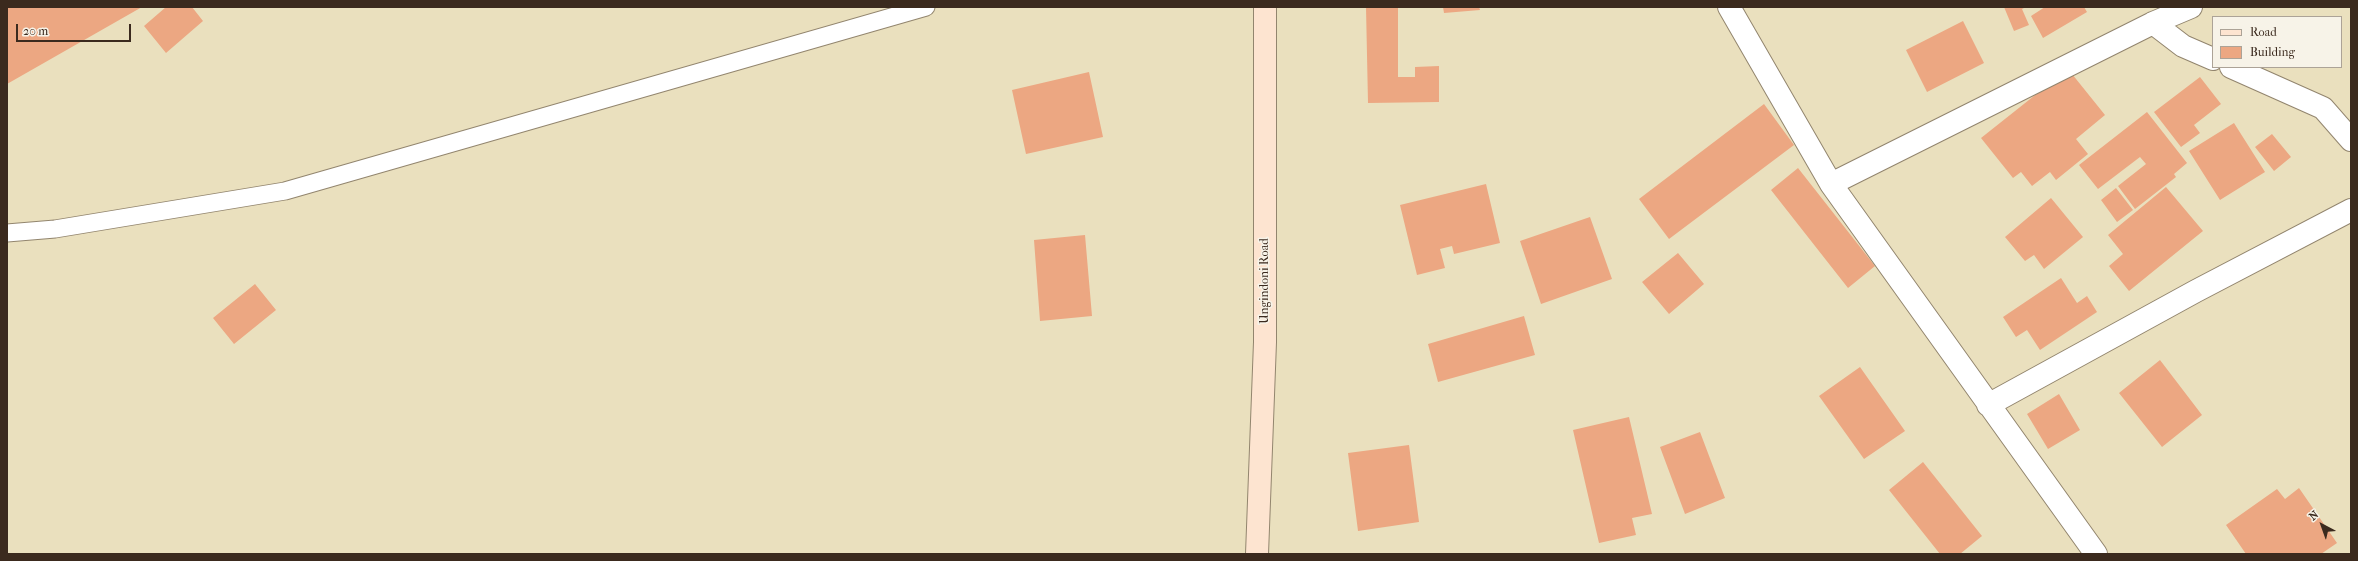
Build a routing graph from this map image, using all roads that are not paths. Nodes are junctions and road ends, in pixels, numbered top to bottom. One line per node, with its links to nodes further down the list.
1 (926, 7): 11 (lane)
2 (1265, 7): 13 (main road, Ungindoni Road)
3 (1729, 7): 9 (street)
4 (2192, 7): 5 (street)
5 (2153, 23): 6 (street); 9 (street)
6 (2212, 59)
7 (2233, 68): 8 (street)
8 (2351, 140)
9 (1831, 184): 12 (street)
10 (2351, 210): 12 (street)
11 (7, 233)
12 (1988, 405): 14 (street)
13 (1257, 554)
14 (2096, 554)

